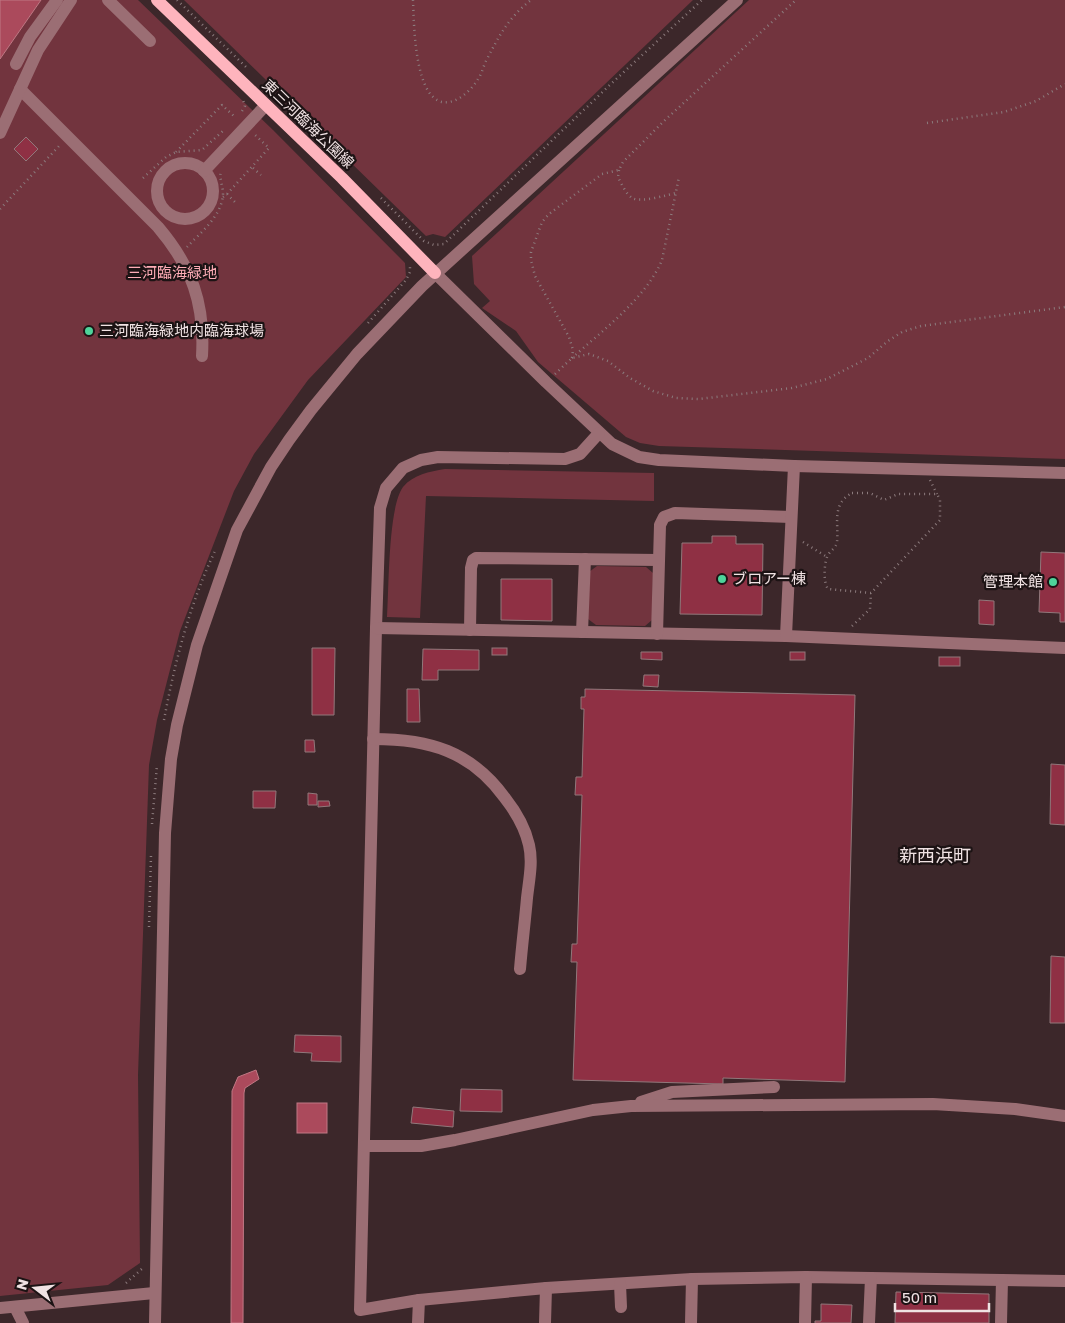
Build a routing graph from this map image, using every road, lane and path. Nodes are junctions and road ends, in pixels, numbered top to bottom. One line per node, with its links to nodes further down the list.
1 (57, 0): 12 (street)
2 (71, 0): 15 (street)
3 (108, 0): 11 (street)
4 (157, 0): 17 (main road, 東三河臨海公園線)
5 (177, 0): 13 (path)
6 (413, 0): 7 (path)
7 (531, 0)
8 (702, 0): 31 (path)
9 (737, 0): 39 (street)
10 (796, 0): 26 (path)
11 (150, 41)
12 (16, 64)
13 (252, 73)
14 (1065, 84): 19 (path)
15 (20, 89): 20 (street); 21 (street)
16 (244, 102): 18 (path)
17 (266, 105): 27 (street); 39 (main road, 東三河臨海公園線)
18 (236, 118): 23 (path); 23 (path)
19 (927, 123)
20 (0, 132)
21 (68, 137): 36 (path); 37 (street)
22 (248, 139): 25 (path)
23 (176, 152): 30 (path)
24 (223, 167): 34 (path)
25 (252, 167): 28 (path); 33 (path)
26 (619, 170): 32 (path); 43 (path)
27 (204, 171): 27 (street)
28 (261, 175)
29 (679, 177): 32 (path)
30 (143, 178)
31 (376, 193)
32 (676, 193): 43 (path)
33 (227, 194): 34 (path); 35 (path)
34 (223, 197): 37 (path)
35 (237, 204)
36 (0, 208)
37 (179, 256): 42 (street)
38 (406, 258): 41 (path)
39 (435, 273): 44 (street); 84 (street)
40 (1065, 307): 43 (path)
41 (364, 327)
42 (202, 356)
43 (572, 358): 44 (path)
44 (546, 382): 45 (street)
45 (600, 433): 46 (street); 57 (street)
46 (794, 466): 47 (street); 50 (street)
47 (1065, 473)
48 (929, 479): 49 (path)
49 (937, 494): 53 (path); 56 (path)
50 (791, 517): 51 (street); 55 (street)
51 (791, 535): 53 (path); 62 (street)
52 (218, 544): 64 (path)
53 (827, 557): 56 (path)
54 (585, 559): 55 (street); 59 (street); 60 (street)
55 (658, 560): 61 (street)
56 (871, 593): 58 (path)
57 (376, 628): 59 (street); 65 (street)
58 (849, 629)
59 (470, 630): 60 (street)
60 (582, 632): 61 (street)
61 (657, 634): 62 (street)
62 (786, 636): 63 (street)
63 (1065, 648)
64 (163, 724)
65 (373, 740): 70 (street); 74 (street)
66 (158, 760): 67 (path)
67 (152, 830)
68 (151, 847): 69 (path)
69 (149, 932)
70 (520, 969)
71 (774, 1087): 72 (street)
72 (631, 1106): 73 (street); 74 (street)
73 (1065, 1116)
74 (364, 1146): 85 (street)
75 (144, 1266): 82 (path)
76 (806, 1277): 77 (street); 78 (street); 94 (street)
77 (872, 1278): 79 (street); 95 (street)
78 (692, 1280): 81 (street); 93 (street)
79 (1002, 1280): 80 (street); 96 (street)
80 (1065, 1281)
81 (620, 1284): 83 (street); 87 (street)
82 (119, 1285)
83 (546, 1288): 85 (street); 92 (street)
84 (154, 1293): 86 (street); 90 (street)
85 (418, 1300): 91 (street)
86 (15, 1307): 88 (street); 89 (street)
87 (621, 1307)
88 (0, 1308)
89 (23, 1323)
90 (155, 1323)
91 (418, 1323)
92 (545, 1323)
93 (692, 1323)
94 (805, 1323)
95 (869, 1323)
96 (1001, 1323)

